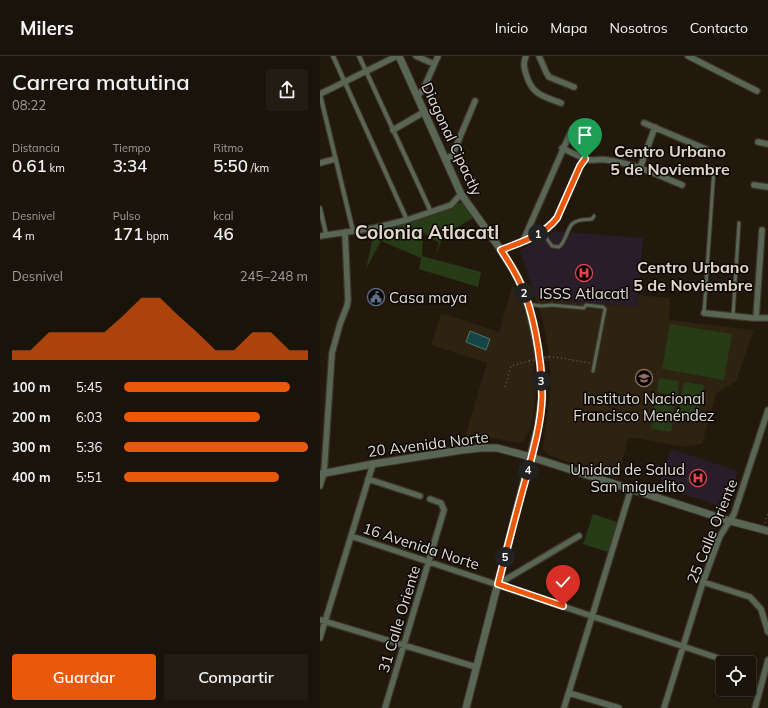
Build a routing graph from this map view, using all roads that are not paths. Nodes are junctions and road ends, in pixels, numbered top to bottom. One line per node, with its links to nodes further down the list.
1 (333, 56): 11 (street)
2 (359, 56): 10 (street)
3 (398, 56): 10 (street); 15 (street, Diagonal Cipactly)
4 (416, 56): 9 (street)
5 (438, 56): 9 (street)
6 (526, 56): 17 (street)
7 (539, 56): 12 (street)
8 (688, 56): 13 (street)
9 (434, 64): 15 (street)
10 (367, 72): 11 (street); 22 (street)
11 (345, 83): 14 (street); 40 (street)
12 (574, 87)
13 (756, 91)
14 (320, 94): 27 (street)
15 (417, 96): 18 (street, Diagonal Cipactly)
16 (475, 101): 28 (street)
17 (561, 104)
18 (424, 112): 22 (street); 28 (street, Diagonal Cipactly)
19 (644, 123): 20 (street)
20 (655, 128): 26 (street); 31 (street)
21 (572, 129): 25 (street)
22 (393, 130): 38 (street)
23 (758, 142): 24 (street)
24 (768, 144)
25 (562, 148): 29 (street); 48 (street)
26 (715, 153)
27 (335, 159): 30 (street); 43 (street)
28 (445, 159): 36 (street, Diagonal Cipactly)
29 (585, 159): 31 (street); 45 (street)
30 (320, 163)
31 (640, 168): 34 (street)
32 (714, 169): 51 (lane)
33 (754, 184): 35 (street)
34 (682, 185)
35 (768, 187)
36 (461, 194): 38 (street); 49 (street, Diagonal Cipactly)
37 (320, 208): 46 (street)
38 (431, 212): 40 (street)
39 (594, 216): 45 (lane)
40 (407, 220): 43 (street)
41 (739, 224): 52 (lane)
42 (762, 230): 53 (street)
43 (353, 231): 44 (street)
44 (345, 232): 46 (street); 59 (street)
45 (542, 232): 48 (street)
46 (326, 234): 47 (street)
47 (320, 236)
48 (523, 241): 49 (street)
49 (501, 250): 50 (street, Diagonal Cipactly)
50 (528, 304): 55 (lane); 57 (street, Diagonal Cipactly)
51 (704, 313): 52 (street)
52 (733, 316): 53 (street)
53 (756, 318): 54 (street)
54 (768, 318)
55 (594, 371)
56 (768, 410): 65 (street, 25 Calle Oriente)
57 (531, 457): 58 (street, 20 Avenida Norte); 62 (street, 20 Avenida Norte); 71 (street, Diagonal Cipactly)
58 (373, 464): 59 (street, 20 Avenida Norte); 60 (street)
59 (322, 474): 61 (street)
60 (368, 480): 63 (street); 67 (street)
61 (320, 486)
62 (630, 489): 65 (street, 20 Avenida Norte); 72 (street)
63 (420, 496)
64 (430, 499): 69 (street, 31 Calle Oriente)
65 (730, 521): 66 (street, 20 Avenida Norte); 70 (street, 25 Calle Oriente)
66 (765, 530)
67 (351, 536): 69 (street, 16 Avenida Norte); 73 (street)
68 (579, 536): 71 (street)
69 (428, 561): 71 (street, 16 Avenida Norte); 76 (street, 31 Calle Oriente)
70 (703, 582): 74 (street); 77 (street, 25 Calle Oriente)
71 (498, 584): 72 (street, 16 Avenida Norte); 80 (street, Diagonal Cipactly)
72 (591, 616): 77 (street, 16 Avenida Norte); 82 (street)
73 (322, 621): 75 (street); 76 (street)
74 (768, 632)
75 (320, 638)
76 (404, 645): 80 (street); 84 (street, 31 Calle Oriente)
77 (683, 647): 78 (street, 16 Avenida Norte); 87 (street, 25 Calle Oriente)
78 (716, 658)
79 (768, 660): 81 (street)
80 (476, 667): 83 (street, Diagonal Cipactly)
81 (766, 675): 88 (street)
82 (569, 693): 85 (street); 86 (street)
83 (467, 707)
84 (385, 708)
85 (564, 708)
86 (619, 708)
87 (664, 708)
88 (755, 708)

